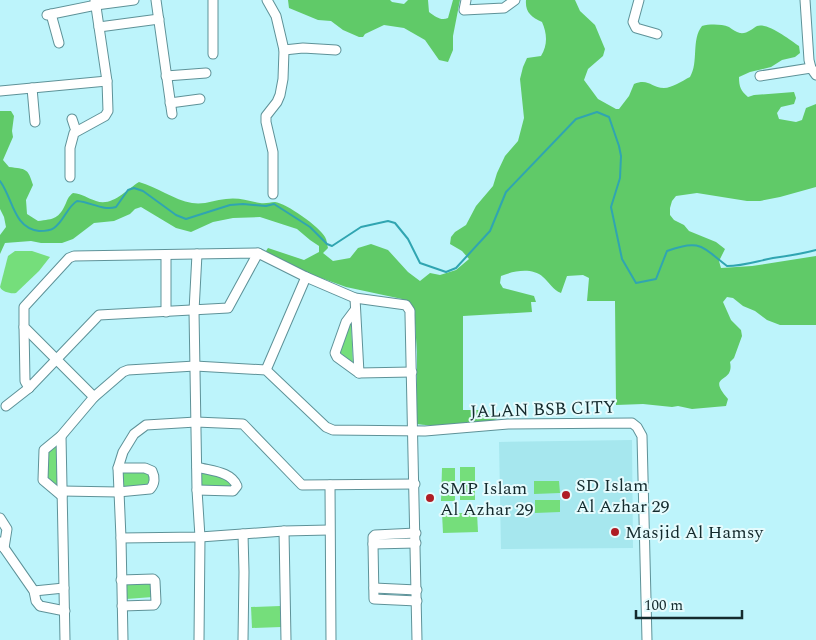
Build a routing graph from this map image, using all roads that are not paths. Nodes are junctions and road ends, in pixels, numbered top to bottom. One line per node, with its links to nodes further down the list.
1 (134, 0): 9 (street)
2 (156, 0): 10 (street)
3 (213, 0): 16 (street)
4 (267, 0): 14 (street)
5 (466, 0): 6 (street)
6 (515, 0)
7 (639, 0): 12 (street)
8 (805, 0): 18 (street)
9 (96, 3): 11 (street); 13 (street)
10 (159, 19): 11 (street); 19 (street)
11 (99, 27): 21 (street)
12 (657, 34)
13 (59, 43)
14 (284, 50): 15 (street); 31 (street)
15 (336, 50)
16 (213, 54)
17 (206, 72): 19 (street)
18 (813, 72): 20 (street)
19 (166, 76): 25 (street)
20 (760, 76)
21 (107, 80): 22 (street); 29 (street)
22 (32, 88): 23 (street); 28 (street)
23 (0, 91)
24 (200, 99): 25 (street)
25 (170, 103): 26 (street)
26 (172, 114)
27 (72, 119): 29 (street)
28 (35, 122)
29 (76, 131): 30 (street)
30 (70, 177)
31 (272, 194)
32 (258, 253): 34 (street); 35 (street); 37 (street)
33 (166, 254): 34 (street); 39 (street); 40 (street)
34 (197, 254): 37 (street)
35 (306, 277): 36 (street); 43 (street)
36 (355, 298): 38 (street); 44 (street)
37 (194, 310): 39 (street); 42 (street)
38 (355, 310): 45 (street); 45 (street)
39 (166, 312): 41 (street)
40 (24, 327): 41 (street); 46 (street)
41 (56, 358): 46 (street); 47 (street)
42 (195, 366): 43 (street); 47 (street); 49 (street)
43 (266, 370): 50 (street, JALAN BSB CITY)
44 (412, 372): 45 (street); 50 (street)
45 (359, 373)
46 (29, 388): 48 (street)
47 (94, 397): 51 (street)
48 (6, 406)
49 (196, 422): 52 (street); 53 (street); 55 (street)
50 (414, 430): 54 (street); 84 (street, JALAN BSB CITY)
51 (61, 436): 58 (street); 58 (street)
52 (118, 468): 57 (street); 57 (street)
53 (197, 468): 56 (street); 56 (street)
54 (415, 484): 55 (street); 62 (street)
55 (330, 485): 60 (street)
56 (197, 490): 64 (street)
57 (118, 492): 58 (street); 65 (street)
58 (62, 493): 70 (street)
59 (0, 518): 68 (street)
60 (329, 530): 61 (street); 82 (street)
61 (284, 531): 63 (street); 81 (street)
62 (416, 533): 66 (street); 67 (street)
63 (243, 534): 64 (street); 80 (street)
64 (200, 537): 65 (street); 79 (street)
65 (121, 538): 69 (street)
66 (416, 543): 67 (street); 72 (street)
67 (373, 544): 71 (street)
68 (2, 545): 73 (street)
69 (121, 580): 75 (street); 75 (street)
70 (64, 588): 73 (street); 76 (street)
71 (374, 588): 72 (street); 74 (street)
72 (417, 590): 74 (street)
73 (34, 591): 76 (street)
74 (417, 601): 83 (street)
75 (122, 606): 78 (street)
76 (64, 611): 77 (street)
77 (65, 640)
78 (122, 640)
79 (199, 640)
80 (243, 640)
81 (286, 640)
82 (331, 640)
83 (418, 640)
84 (648, 640)

